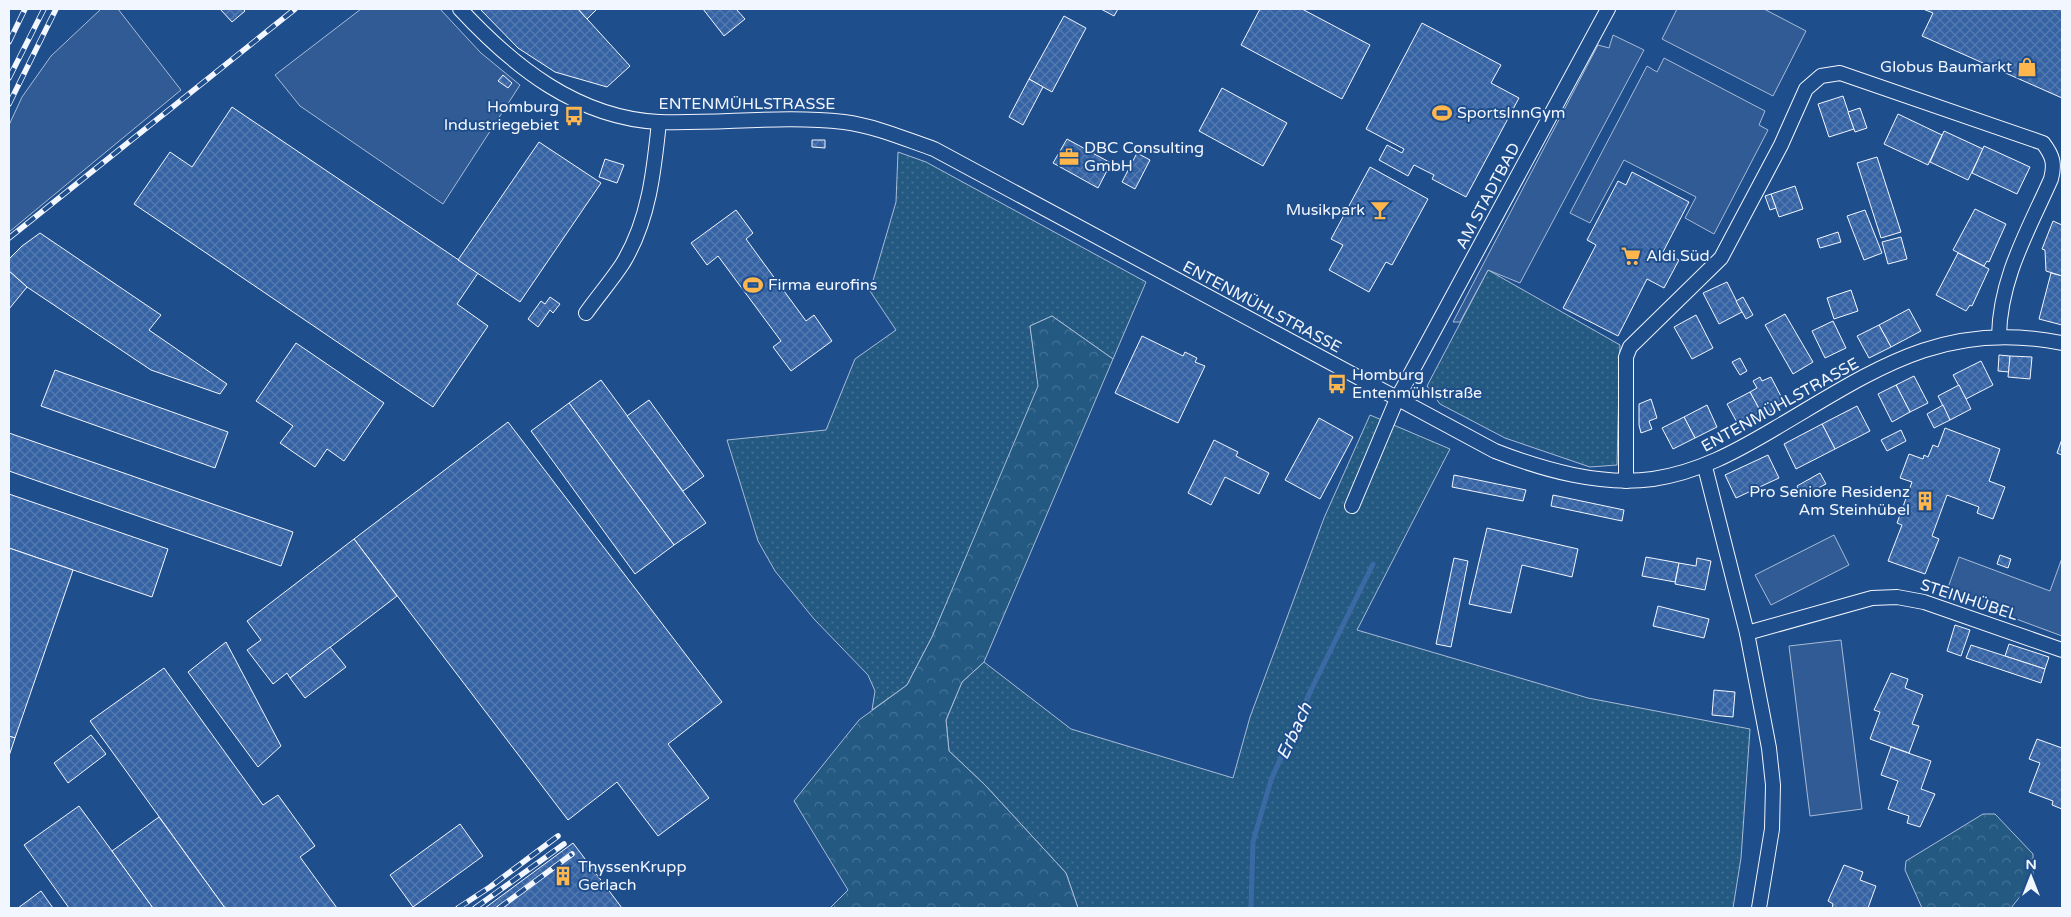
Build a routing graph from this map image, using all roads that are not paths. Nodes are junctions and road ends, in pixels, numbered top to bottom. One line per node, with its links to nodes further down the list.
1 (460, 9): 3 (street, ENTENMÜHLSTRASSE)
2 (1608, 9): 7 (street, AM STADTBAD)
3 (659, 122): 4 (street); 7 (street, ENTENMÜHLSTRASSE)
4 (586, 313)
5 (1999, 336): 6 (street, ENTENMÜHLSTRASSE); 8 (street, ENTENMÜHLSTRASSE); 9 (street)
6 (2062, 343)
7 (1397, 399): 9 (street, ENTENMÜHLSTRASSE); 10 (street, AM STADTBAD)
8 (1705, 467): 9 (street, ENTENMÜHLSTRASSE); 11 (street)
9 (1626, 481)
10 (1352, 506)
11 (1747, 633): 12 (street, STEINHÜBEL); 13 (street)
12 (2062, 650)
13 (1759, 908)

